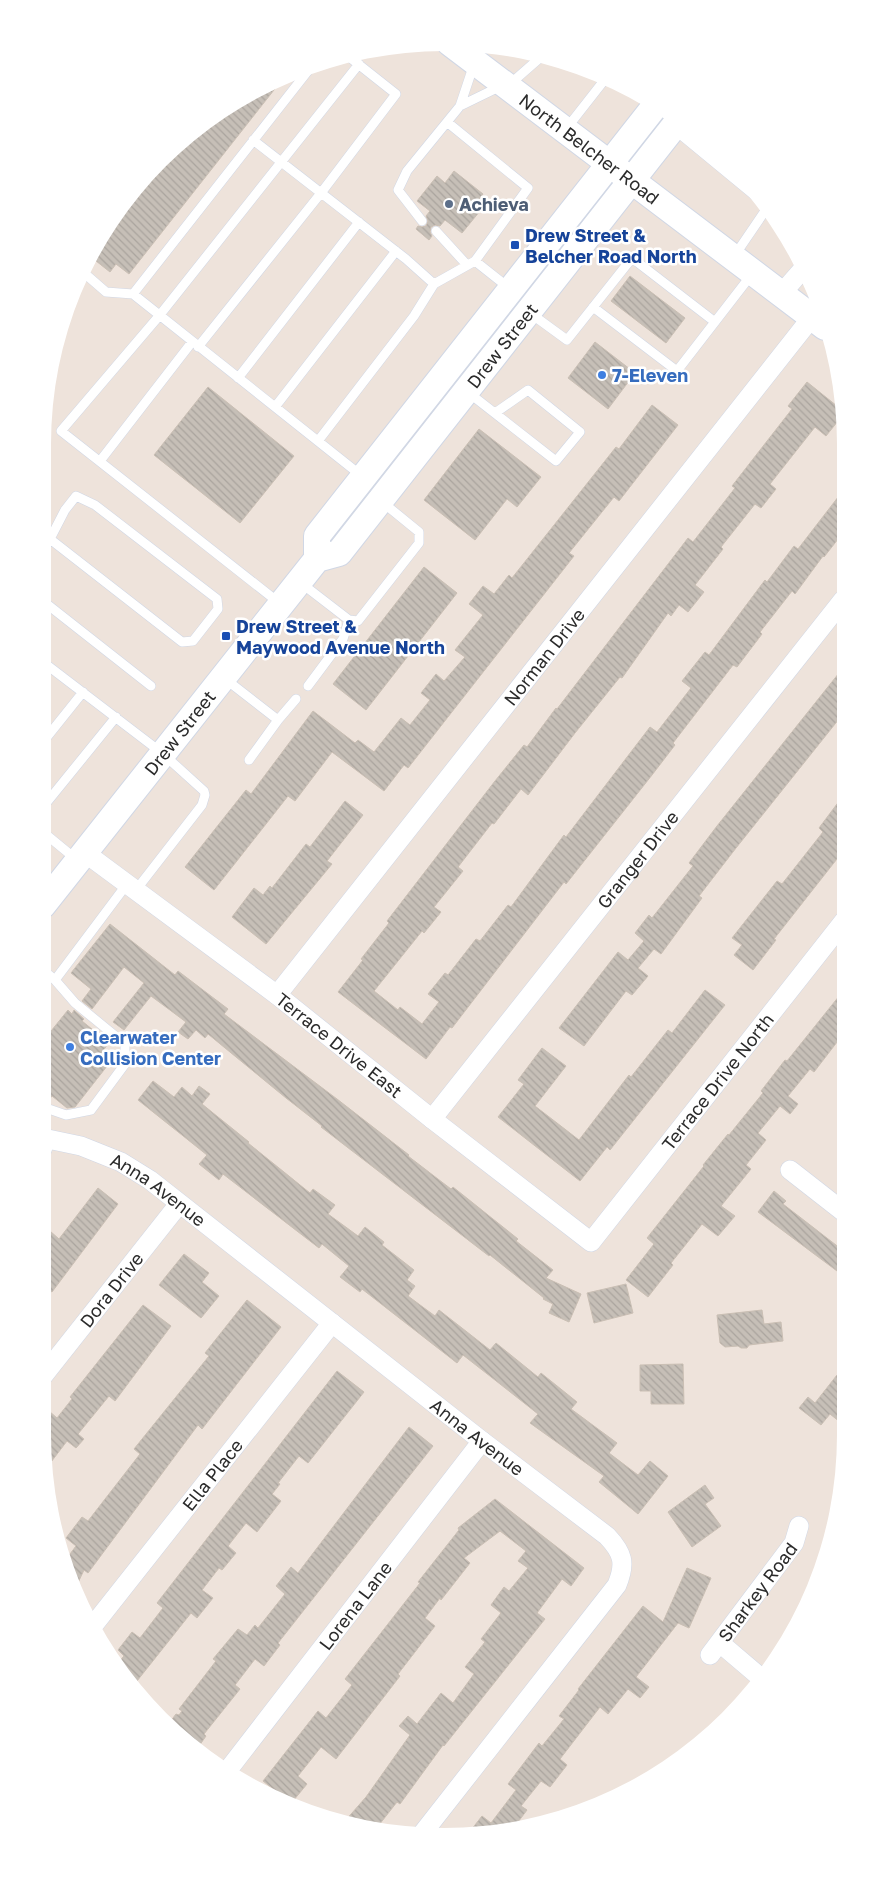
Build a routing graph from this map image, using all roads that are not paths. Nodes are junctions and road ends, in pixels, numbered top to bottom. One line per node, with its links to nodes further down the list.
1 (465, 52): 2 (main road, North Belcher Road)
2 (475, 58): 8 (main road, North Belcher Road); 9 (lane)
3 (356, 62): 5 (lane)
4 (534, 62): 8 (lane)
5 (359, 64): 15 (lane); 18 (lane)
6 (301, 78): 14 (lane)
7 (602, 84): 13 (lane)
8 (505, 85): 9 (lane); 13 (main road, North Belcher Road)
9 (460, 106): 11 (lane)
10 (651, 111): 16 (main road, Drew Street)
11 (448, 122): 20 (lane); 24 (lane)
12 (674, 126): 17 (main road, Drew Street)
13 (565, 130): 16 (main road, North Belcher Road)
14 (253, 140): 15 (lane); 31 (lane)
15 (281, 162): 18 (lane); 34 (lane)
16 (610, 164): 17 (main road, North Belcher Road); 29 (main road, Drew Street)
17 (631, 181): 25 (main road, North Belcher Road); 33 (main road, Drew Street)
18 (321, 193): 21 (lane); 38 (lane)
19 (763, 214): 25 (lane)
20 (422, 221)
21 (359, 222): 23 (lane); 39 (lane)
22 (436, 231): 24 (lane)
23 (396, 251): 28 (lane); 41 (lane)
24 (471, 263): 28 (lane); 29 (lane)
25 (743, 264): 30 (main road, North Belcher Road); 36 (lane)
26 (798, 275): 30 (street)
27 (89, 277): 31 (lane)
28 (434, 284): 43 (lane)
29 (511, 289): 45 (main road, Drew Street)
30 (782, 293): 35 (main road, North Belcher Road)
31 (132, 294): 34 (lane)
32 (593, 308): 33 (lane); 36 (lane); 36 (lane)
33 (529, 312): 40 (main road, Drew Street)
34 (159, 316): 38 (lane); 44 (lane)
35 (817, 320)
36 (715, 322)
37 (818, 324): 74 (street, Norman Drive)
38 (195, 345): 39 (lane); 44 (lane)
39 (238, 378): 41 (lane)
40 (466, 391): 42 (lane); 46 (main road, Drew Street)
41 (274, 407): 43 (lane)
42 (495, 413): 42 (lane)
43 (318, 441): 45 (lane)
44 (100, 461): 51 (lane)
45 (363, 477): 49 (main road, Drew Street)
46 (380, 501): 49 (main road, Drew Street); 54 (lane)
47 (51, 537): 48 (lane)
48 (51, 540)
49 (317, 559): 50 (main road, Drew Street)
50 (299, 581): 51 (main road, Drew Street); 54 (lane)
51 (281, 604): 56 (main road, Drew Street)
52 (51, 608): 57 (lane)
53 (837, 608): 76 (street, Granger Drive)
54 (349, 620): 58 (lane)
55 (51, 669): 59 (lane)
56 (222, 676): 62 (lane); 64 (main road, Drew Street)
57 (150, 686)
58 (308, 686)
59 (83, 692): 61 (lane); 63 (lane)
60 (296, 699): 62 (lane)
61 (116, 717): 64 (lane); 66 (lane)
62 (278, 720): 65 (lane)
63 (51, 731)
64 (162, 753): 68 (main road, Drew Street); 69 (lane)
65 (249, 760)
66 (51, 796)
67 (51, 838): 68 (lane)
68 (81, 856): 69 (street, Terrace Drive East); 70 (main road, Drew Street)
69 (132, 887): 73 (lane); 74 (street, Terrace Drive East)
70 (51, 893)
71 (837, 930): 81 (street, Terrace Drive North)
72 (51, 977): 73 (lane)
73 (55, 980): 75 (lane)
74 (277, 995): 76 (street, Terrace Drive East)
75 (51, 1110)
76 (432, 1118): 81 (street, Terrace Drive East)
77 (51, 1140): 79 (street, Anna Avenue)
78 (790, 1170): 80 (street)
79 (179, 1204): 82 (street, Anna Avenue); 83 (street, Dora Drive)
80 (837, 1208)
81 (592, 1242)
82 (332, 1323): 84 (street, Anna Avenue); 86 (street, Ella Place)
83 (51, 1365)
84 (482, 1441): 88 (street, Lorena Lane); 89 (street, Anna Avenue)
85 (798, 1526): 87 (street, Sharkey Road)
86 (98, 1620)
87 (756, 1674)
88 (232, 1765)
89 (427, 1827)

